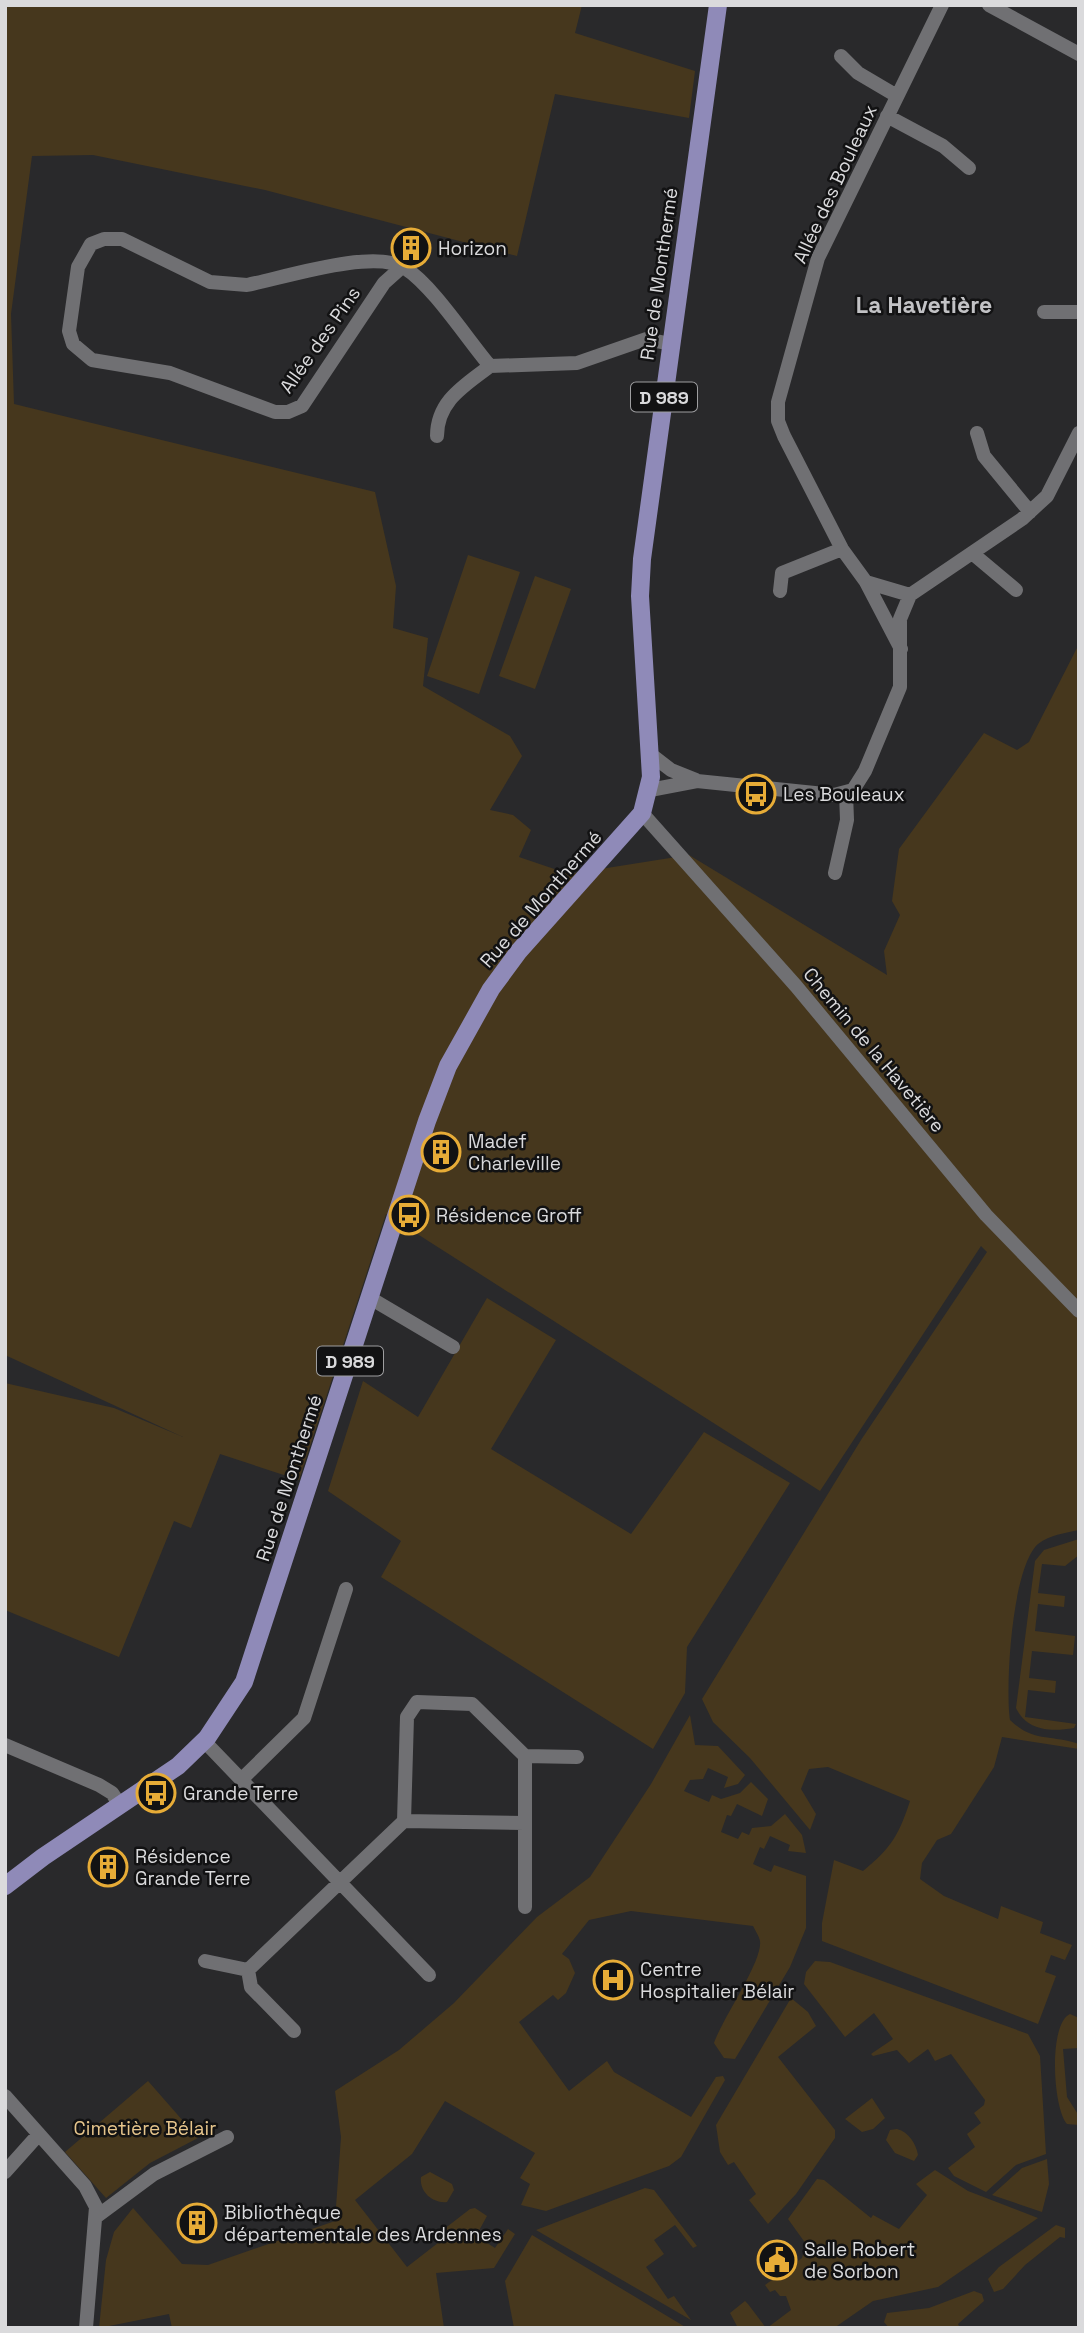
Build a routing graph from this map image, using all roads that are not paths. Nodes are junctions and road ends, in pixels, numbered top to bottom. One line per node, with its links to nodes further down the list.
1 (718, 5): 12 (main road, Rue de Monthermé / D 989)
2 (942, 5): 6 (street, Allée des Bouleaux)
3 (989, 5): 4 (street)
4 (1079, 54)
5 (841, 56): 6 (street)
6 (897, 96): 7 (street, Allée des Bouleaux)
7 (887, 116): 8 (street); 18 (street, Allée des Bouleaux)
8 (969, 169)
9 (403, 266): 9 (street, Allée des Pins); 13 (street)
10 (1044, 312): 11 (street)
11 (1079, 312)
12 (671, 344): 13 (street); 25 (main road, Rue de Monthermé / D 989)
13 (490, 366): 16 (street)
14 (977, 433): 17 (street)
15 (1079, 433): 17 (street)
16 (437, 436)
17 (1030, 512): 19 (street)
18 (842, 549): 20 (street, Allée des Bouleaux); 21 (street)
19 (972, 553): 22 (street); 23 (street)
20 (866, 582): 23 (street); 24 (street, Allée des Bouleaux)
21 (780, 590)
22 (1016, 590)
23 (910, 595): 24 (street, Allée des Bouleaux)
24 (901, 649): 28 (street, Allée des Bouleaux)
25 (649, 753): 26 (street); 27 (main road, Rue de Monthermé / D 989)
26 (697, 781): 27 (street); 28 (street)
27 (650, 790): 29 (main road, Rue de Monthermé / D 989)
28 (846, 793): 30 (street)
29 (642, 813): 31 (main road, Rue de Monthermé / D 989); 32 (street, Chemin de la Havetière)
30 (835, 873)
31 (370, 1297): 33 (street); 35 (main road, Rue de Monthermé / D 989)
32 (1079, 1311)
33 (453, 1347)
34 (346, 1589): 39 (street)
35 (204, 1741): 39 (street); 40 (main road, Rue de Monthermé / D 989)
36 (5, 1745): 40 (street)
37 (525, 1756): 38 (street); 41 (street); 42 (street)
38 (577, 1757)
39 (242, 1779): 43 (street)
40 (120, 1805): 44 (main road, Rue de Monthermé / D 989)
41 (404, 1821): 42 (street); 43 (street)
42 (524, 1823): 45 (street)
43 (341, 1881): 47 (street); 48 (street)
44 (5, 1886)
45 (525, 1907)
46 (205, 1961): 47 (street)
47 (248, 1970): 49 (street)
48 (429, 1975)
49 (294, 2031)
50 (5, 2096): 51 (street)
51 (39, 2134): 53 (street); 54 (street)
52 (226, 2137): 54 (street)
53 (5, 2172)
54 (96, 2217): 55 (street)
55 (86, 2328)

